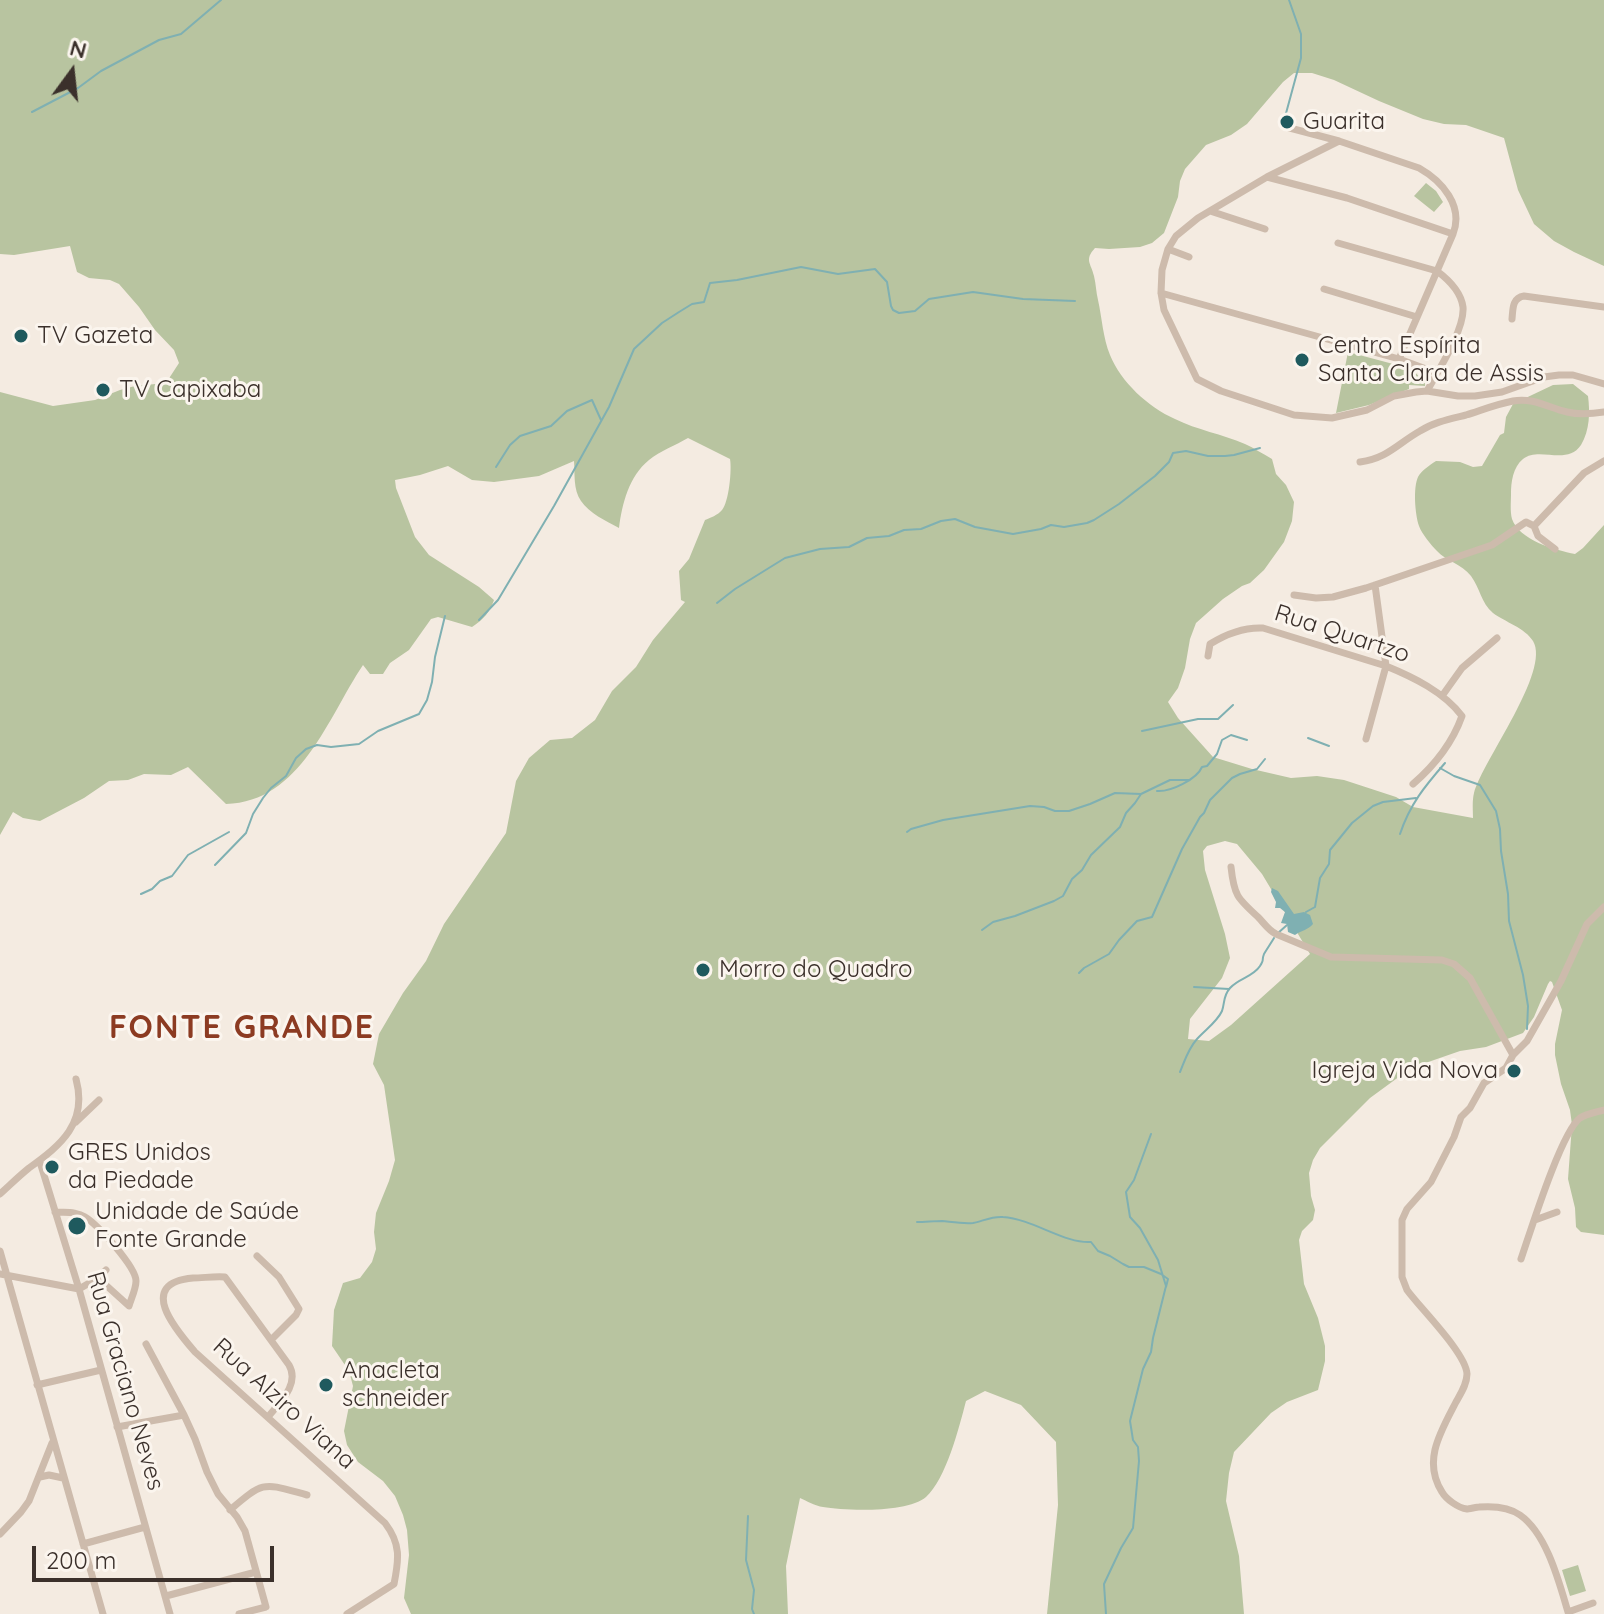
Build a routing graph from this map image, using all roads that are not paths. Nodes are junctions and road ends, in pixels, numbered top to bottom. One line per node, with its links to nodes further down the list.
1 (1286, 127): 2 (street)
2 (1339, 141): 3 (street); 6 (street)
3 (1267, 177): 4 (street); 6 (street)
4 (1209, 211): 5 (street); 8 (street)
5 (1265, 229)
6 (1455, 230): 10 (street)
7 (1338, 243): 10 (street)
8 (1168, 249): 9 (street); 12 (street)
9 (1189, 257)
10 (1437, 271): 14 (street); 17 (street)
11 (1324, 289): 14 (street)
12 (1161, 293): 16 (street); 19 (street)
13 (1604, 307): 15 (street)
14 (1417, 317): 16 (street)
15 (1512, 319)
16 (1399, 359): 17 (street)
17 (1437, 373): 19 (street)
18 (1604, 384): 19 (street)
19 (1427, 391)
20 (1604, 412): 22 (street)
21 (1604, 461): 23 (street)
22 (1360, 462)
23 (1534, 526): 24 (street); 25 (street)
24 (1555, 549)
25 (1375, 585): 26 (street); 29 (street)
26 (1294, 595)
27 (1497, 638): 30 (street)
28 (1208, 656): 29 (street, Rua Quartzo)
29 (1386, 666): 30 (street, Rua Quartzo); 31 (street)
30 (1442, 696): 32 (street)
31 (1366, 739)
32 (1413, 784)
33 (1231, 867): 36 (street)
34 (1601, 909): 35 (street); 36 (street)
35 (1604, 919)
36 (1513, 1055): 72 (street)
37 (76, 1079): 40 (street)
38 (99, 1100): 40 (street)
39 (1604, 1110): 46 (street)
40 (76, 1121): 41 (street); 42 (street)
41 (82, 1131)
42 (40, 1162): 43 (street); 44 (street, Rua Graciano Neves)
43 (0, 1194)
44 (55, 1212): 52 (street); 53 (street, Rua Graciano Neves)
45 (1557, 1212): 46 (street)
46 (1535, 1220): 49 (street)
47 (0, 1251): 51 (street)
48 (257, 1256): 54 (street)
49 (1521, 1259)
50 (106, 1270): 52 (street)
51 (4, 1274): 53 (street); 57 (street)
52 (98, 1278): 53 (street)
53 (79, 1289): 56 (street, Rua Graciano Neves)
54 (271, 1340): 59 (street); 59 (street, Rua Alziro Viana)
55 (146, 1344): 58 (street)
56 (101, 1370): 57 (street); 60 (street, Rua Graciano Neves)
57 (37, 1385): 61 (street)
58 (184, 1415): 60 (street); 65 (street)
59 (268, 1417): 76 (street, Rua Alziro Viana)
60 (117, 1427): 66 (street, Rua Graciano Neves)
61 (53, 1441): 62 (street); 63 (street)
62 (40, 1477): 63 (street); 67 (street)
63 (63, 1478): 68 (street)
64 (307, 1495): 65 (street)
65 (230, 1510): 69 (street)
66 (145, 1527): 68 (street); 70 (street, Rua Graciano Neves)
67 (0, 1534)
68 (83, 1544): 73 (street)
69 (256, 1572): 70 (street); 75 (street)
70 (166, 1596): 74 (street, Rua Graciano Neves)
71 (1593, 1603): 72 (street)
72 (1568, 1613)
73 (103, 1614)
74 (170, 1614)
75 (239, 1614)
76 (347, 1614)

